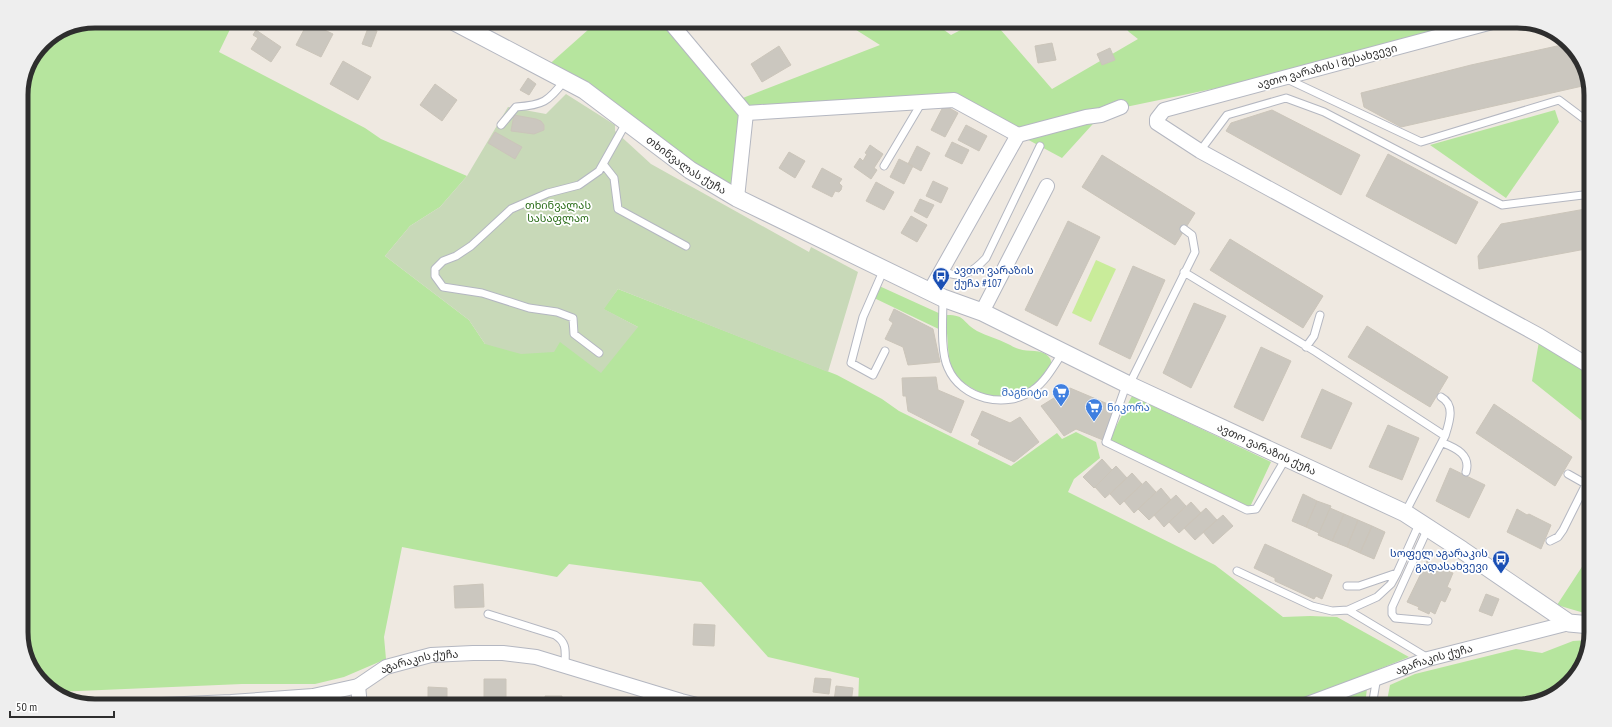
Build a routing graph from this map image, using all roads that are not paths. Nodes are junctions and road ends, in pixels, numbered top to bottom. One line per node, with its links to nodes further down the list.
1 (466, 28): 5 (street, თხინვალას ქუჩა)
2 (675, 28): 8 (street)
3 (1470, 28): 4 (street, ავთო ვარაზის I შესახვევი)
4 (1284, 78): 9 (lane); 14 (street, ავთო ვარაზის I შესახვევი)
5 (565, 80): 10 (street, თხინვალას ქუჩა); 11 (lane)
6 (922, 102): 8 (street); 12 (street); 16 (lane)
7 (1121, 107): 12 (street)
8 (746, 113): 19 (street)
9 (1584, 119)
10 (626, 123): 15 (lane); 19 (street, თხინვალას ქუჩა)
11 (501, 125)
12 (1018, 135): 23 (street)
13 (1040, 146): 23 (lane)
14 (1200, 151): 18 (lane); 32 (street)
15 (604, 164): 21 (lane); 31 (lane)
16 (884, 166)
17 (1047, 186): 26 (street)
18 (1584, 195)
19 (738, 198): 22 (street, თხინვალას ქუჩა)
20 (1184, 230): 24 (lane)
21 (686, 246)
22 (884, 269): 25 (street, თხინვალას ქუჩა); 29 (lane)
23 (942, 270): 25 (street)
24 (1184, 272): 28 (lane); 33 (lane)
25 (936, 295): 26 (street, ავთო ვარაზის ქუჩა); 30 (lane)
26 (982, 312): 30 (street, ავთო ვარაზის ქუჩა)
27 (1320, 315): 28 (lane)
28 (1306, 347): 35 (lane)
29 (885, 351)
30 (1063, 352): 33 (street, ავთო ვარაზის ქუჩა)
31 (599, 353)
32 (1584, 363)
33 (1129, 385): 36 (street, ავთო ვარაზის ქუჩა); 36 (lane)
34 (1441, 397): 35 (lane)
35 (1444, 440): 37 (lane); 41 (lane)
36 (1286, 458): 41 (street, ავთო ვარაზის ქუჩა)
37 (1466, 472)
38 (1568, 474): 39 (lane)
39 (1584, 483)
40 (1584, 492): 43 (lane)
41 (1405, 513): 42 (street, ავთო ვარაზის ქუჩა)
42 (1424, 525): 45 (lane); 49 (lane); 50 (street, ავთო ვარაზის ქუჩა)
43 (1550, 541)
44 (1237, 571): 47 (lane)
45 (1397, 573): 46 (lane); 47 (lane)
46 (1347, 586)
47 (1348, 610): 52 (lane)
48 (488, 614): 53 (lane)
49 (1428, 621)
50 (1569, 623): 51 (street, ავთო ვარაზის ქუჩა); 52 (street, აგარაკის ქუჩა)
51 (1584, 624)
52 (1428, 659): 54 (street, აგარაკის ქუჩა)
53 (565, 666): 55 (street, აგარაკის ქუჩა); 58 (street, აგარაკის ქუჩა)
54 (1377, 677): 59 (street, აგარაკის ქუჩა); 60 (lane)
55 (358, 686): 56 (street, აგარაკის ქუჩა); 57 (street)
56 (272, 699)
57 (359, 699)
58 (663, 699)
59 (1320, 699)
60 (1373, 699)

